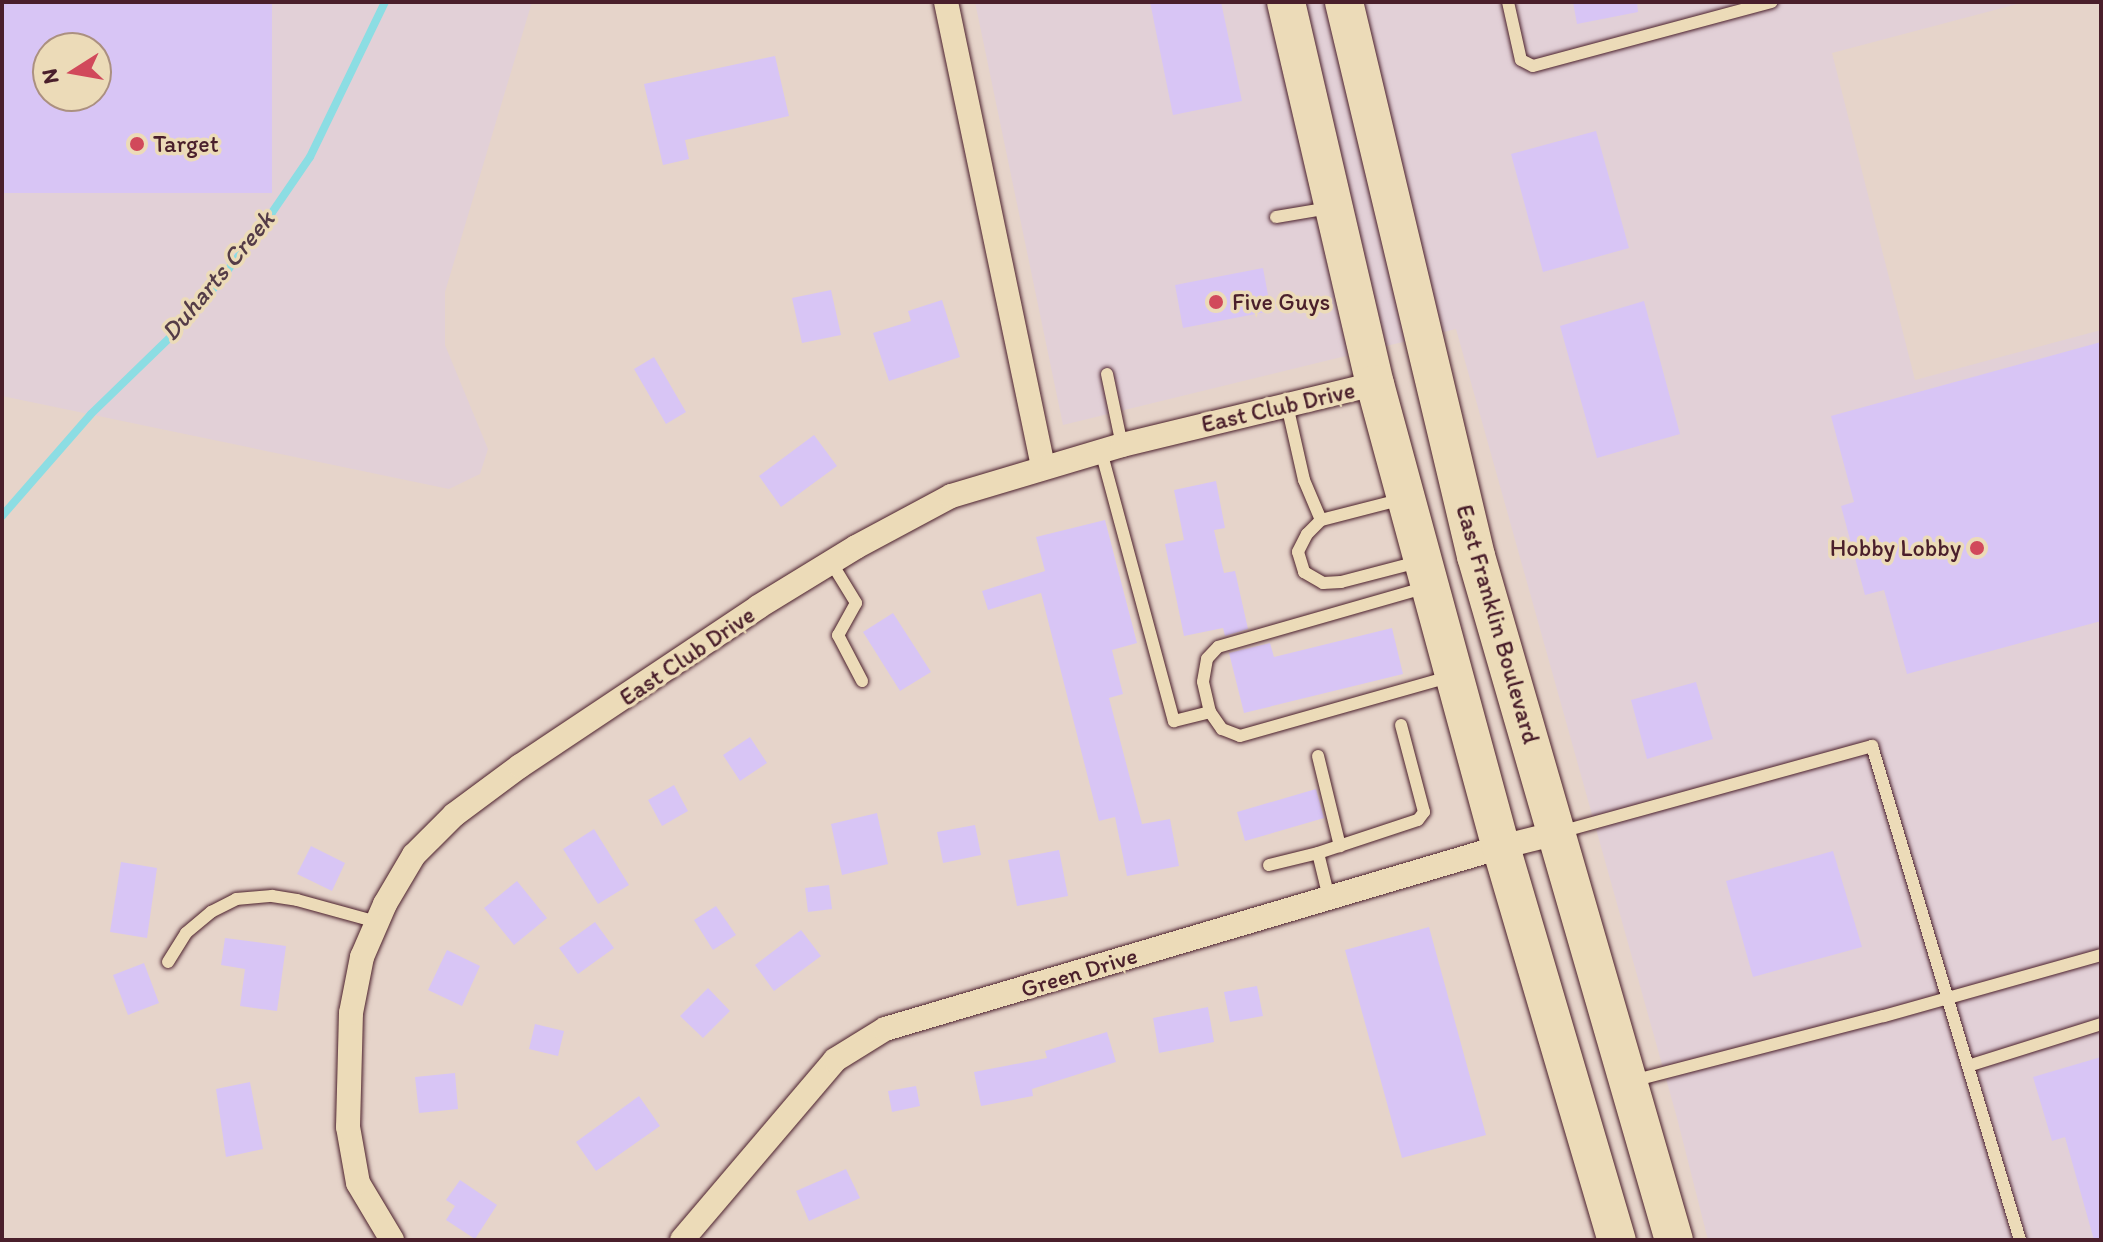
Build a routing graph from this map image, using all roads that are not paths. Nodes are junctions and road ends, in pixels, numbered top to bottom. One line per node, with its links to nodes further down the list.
1 (946, 2): 12 (street)
2 (1286, 2): 6 (main road)
3 (1344, 2): 22 (main road, East Franklin Boulevard)
4 (1508, 2): 5 (lane)
5 (1772, 2)
6 (1333, 208): 7 (lane); 9 (main road)
7 (1276, 217)
8 (1107, 374): 11 (lane)
9 (1375, 384): 10 (street, East Club Drive); 13 (main road)
10 (1287, 405): 11 (street, East Club Drive); 14 (lane)
11 (1112, 448): 12 (street, East Club Drive); 19 (lane)
12 (1043, 467): 15 (street, East Club Drive)
13 (1406, 498): 14 (lane); 16 (main road)
14 (1321, 520): 16 (lane)
15 (831, 562): 18 (lane); 28 (street, East Club Drive)
16 (1427, 573): 17 (main road); 19 (lane)
17 (1454, 676): 19 (lane); 24 (main road)
18 (862, 681)
19 (1210, 712)
20 (1401, 725): 23 (lane)
21 (1318, 756): 23 (lane)
22 (1557, 833): 24 (street, Green Drive); 31 (lane); 34 (main road, East Franklin Boulevard)
23 (1340, 846): 25 (lane)
24 (1501, 847): 27 (street, Green Drive); 37 (main road)
25 (1318, 853): 26 (lane); 27 (lane)
26 (1269, 865)
27 (1329, 898): 36 (street, Green Drive)
28 (377, 922): 30 (lane); 35 (street, East Club Drive)
29 (2101, 955): 31 (lane)
30 (168, 962)
31 (1948, 998): 33 (lane); 34 (lane)
32 (2101, 1024): 33 (lane)
33 (1968, 1066): 39 (lane)
34 (1629, 1081): 38 (main road, East Franklin Boulevard)
35 (392, 1240)
36 (682, 1240)
37 (1617, 1240)
38 (1674, 1240)
39 (2020, 1240)

